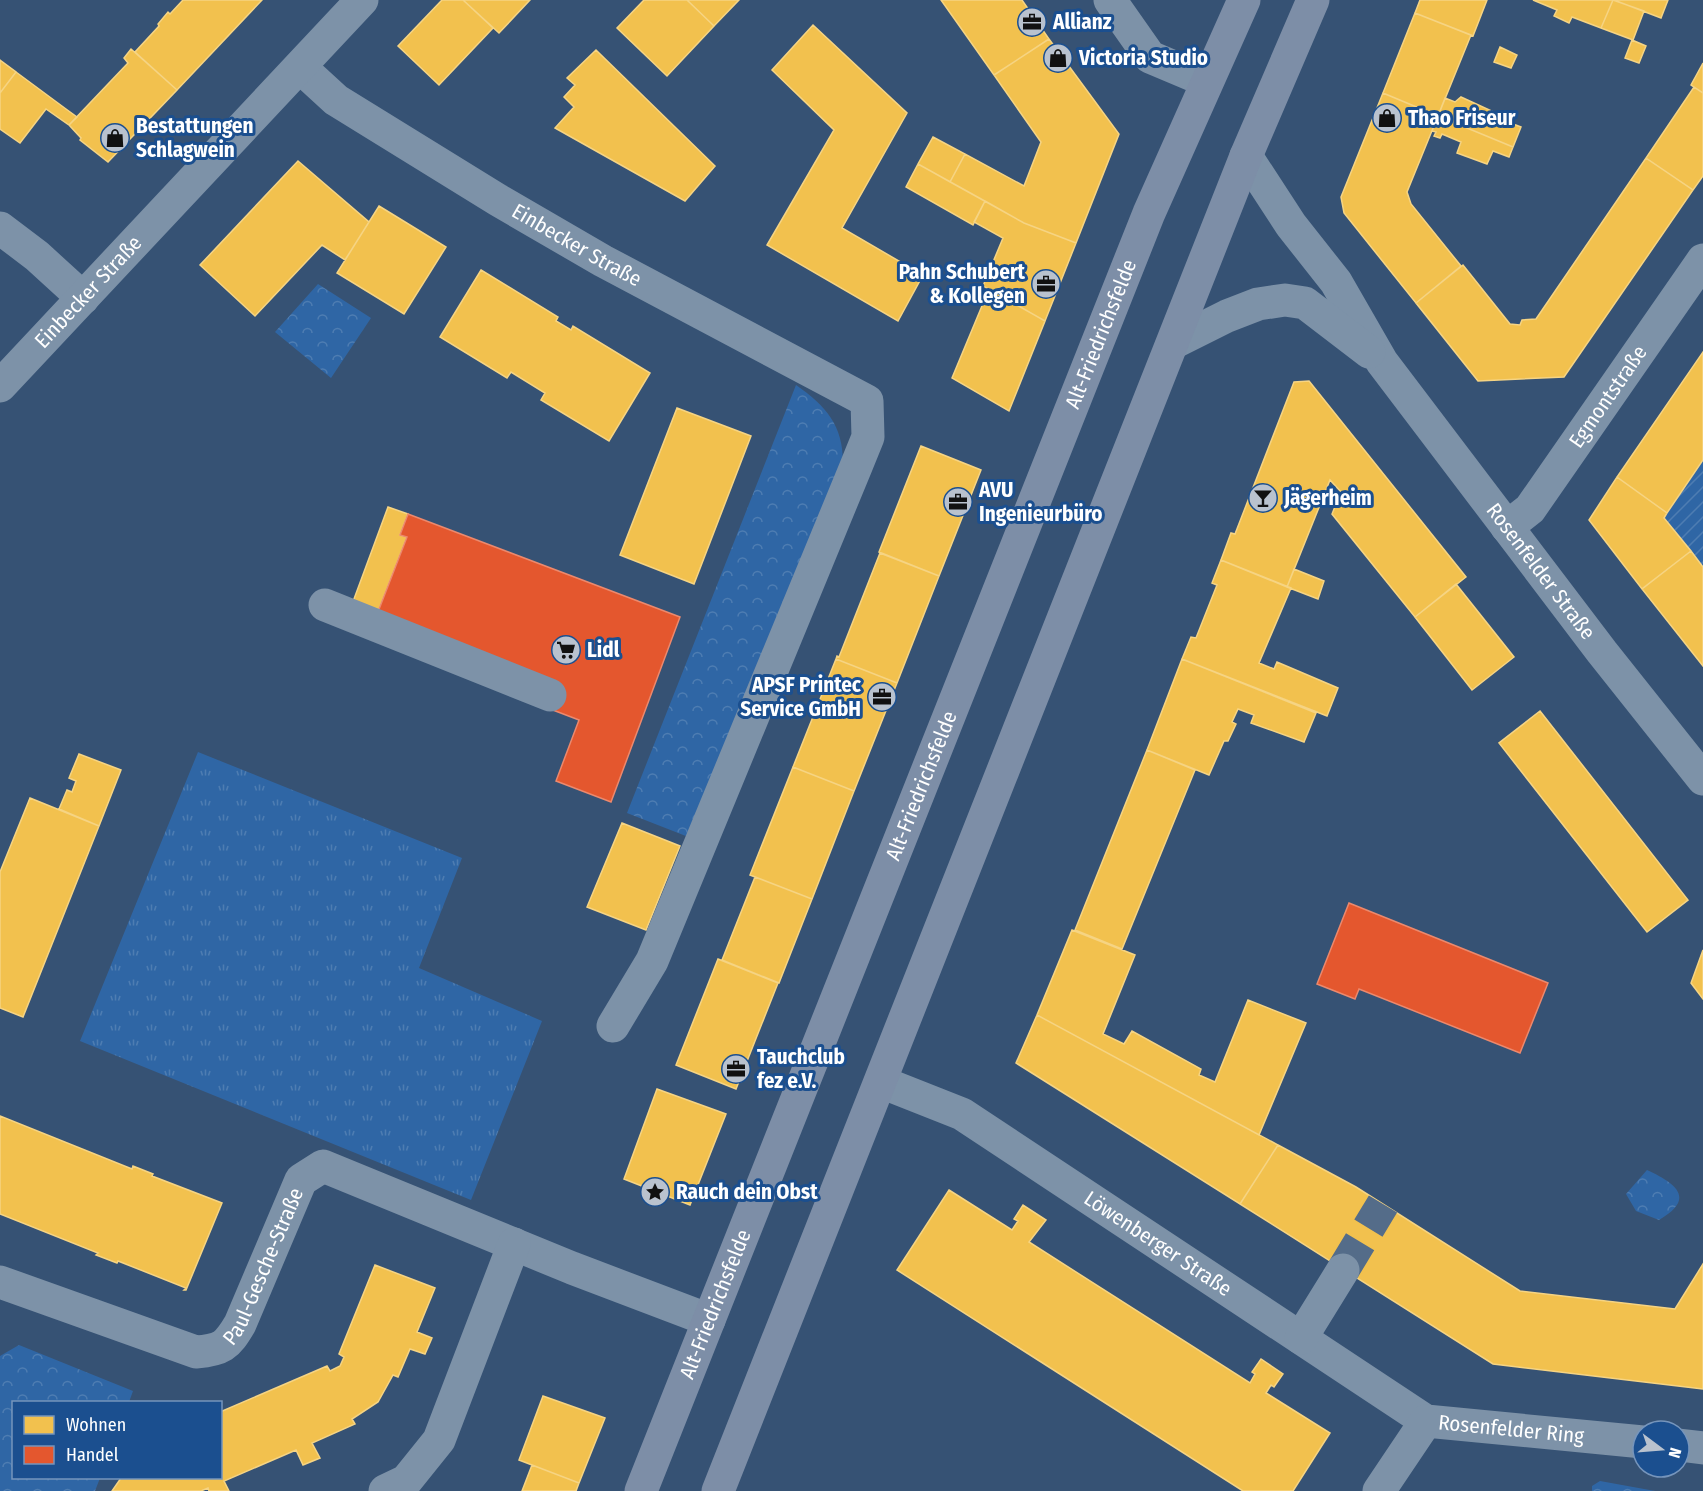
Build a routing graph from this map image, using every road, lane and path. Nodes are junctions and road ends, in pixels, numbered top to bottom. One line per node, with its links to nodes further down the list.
1 (362, 0): 5 (street, Einbecker Straße)
2 (1110, 0): 6 (street)
3 (1244, 0): 6 (main road, Alt-Friedrichsfelde)
4 (1313, 0): 7 (main road)
5 (300, 67): 10 (street, Einbecker Straße); 18 (street, Einbecker Straße)
6 (1207, 81): 23 (main road, Alt-Friedrichsfelde)
7 (1246, 156): 11 (main road); 12 (street, Rosenfelder Straße)
8 (0, 228): 10 (street)
9 (1703, 260): 14 (street, Egmontstraße)
10 (83, 298): 13 (street, Einbecker Straße)
11 (1173, 343): 12 (street, Rosenfelder Straße); 19 (main road)
12 (1382, 362): 14 (street, Rosenfelder Straße)
13 (0, 386)
14 (1507, 527): 17 (street, Rosenfelder Straße)
15 (325, 605): 16 (street)
16 (550, 695)
17 (1703, 779)
18 (612, 1026)
19 (881, 1082): 24 (street, Löwenberger Straße); 29 (main road)
20 (514, 1244): 22 (street, Paul-Gesche-Straße); 23 (street, Paul-Gesche-Straße); 27 (street)
21 (1343, 1270): 24 (street)
22 (0, 1282)
23 (709, 1320): 28 (main road, Alt-Friedrichsfelde)
24 (1301, 1338): 25 (street, Löwenberger Straße)
25 (1426, 1421): 26 (street, Rosenfelder Ring); 30 (street, Rosenfelder Ring)
26 (1631, 1441)
27 (385, 1491)
28 (641, 1491)
29 (718, 1491)
30 (1379, 1491)

